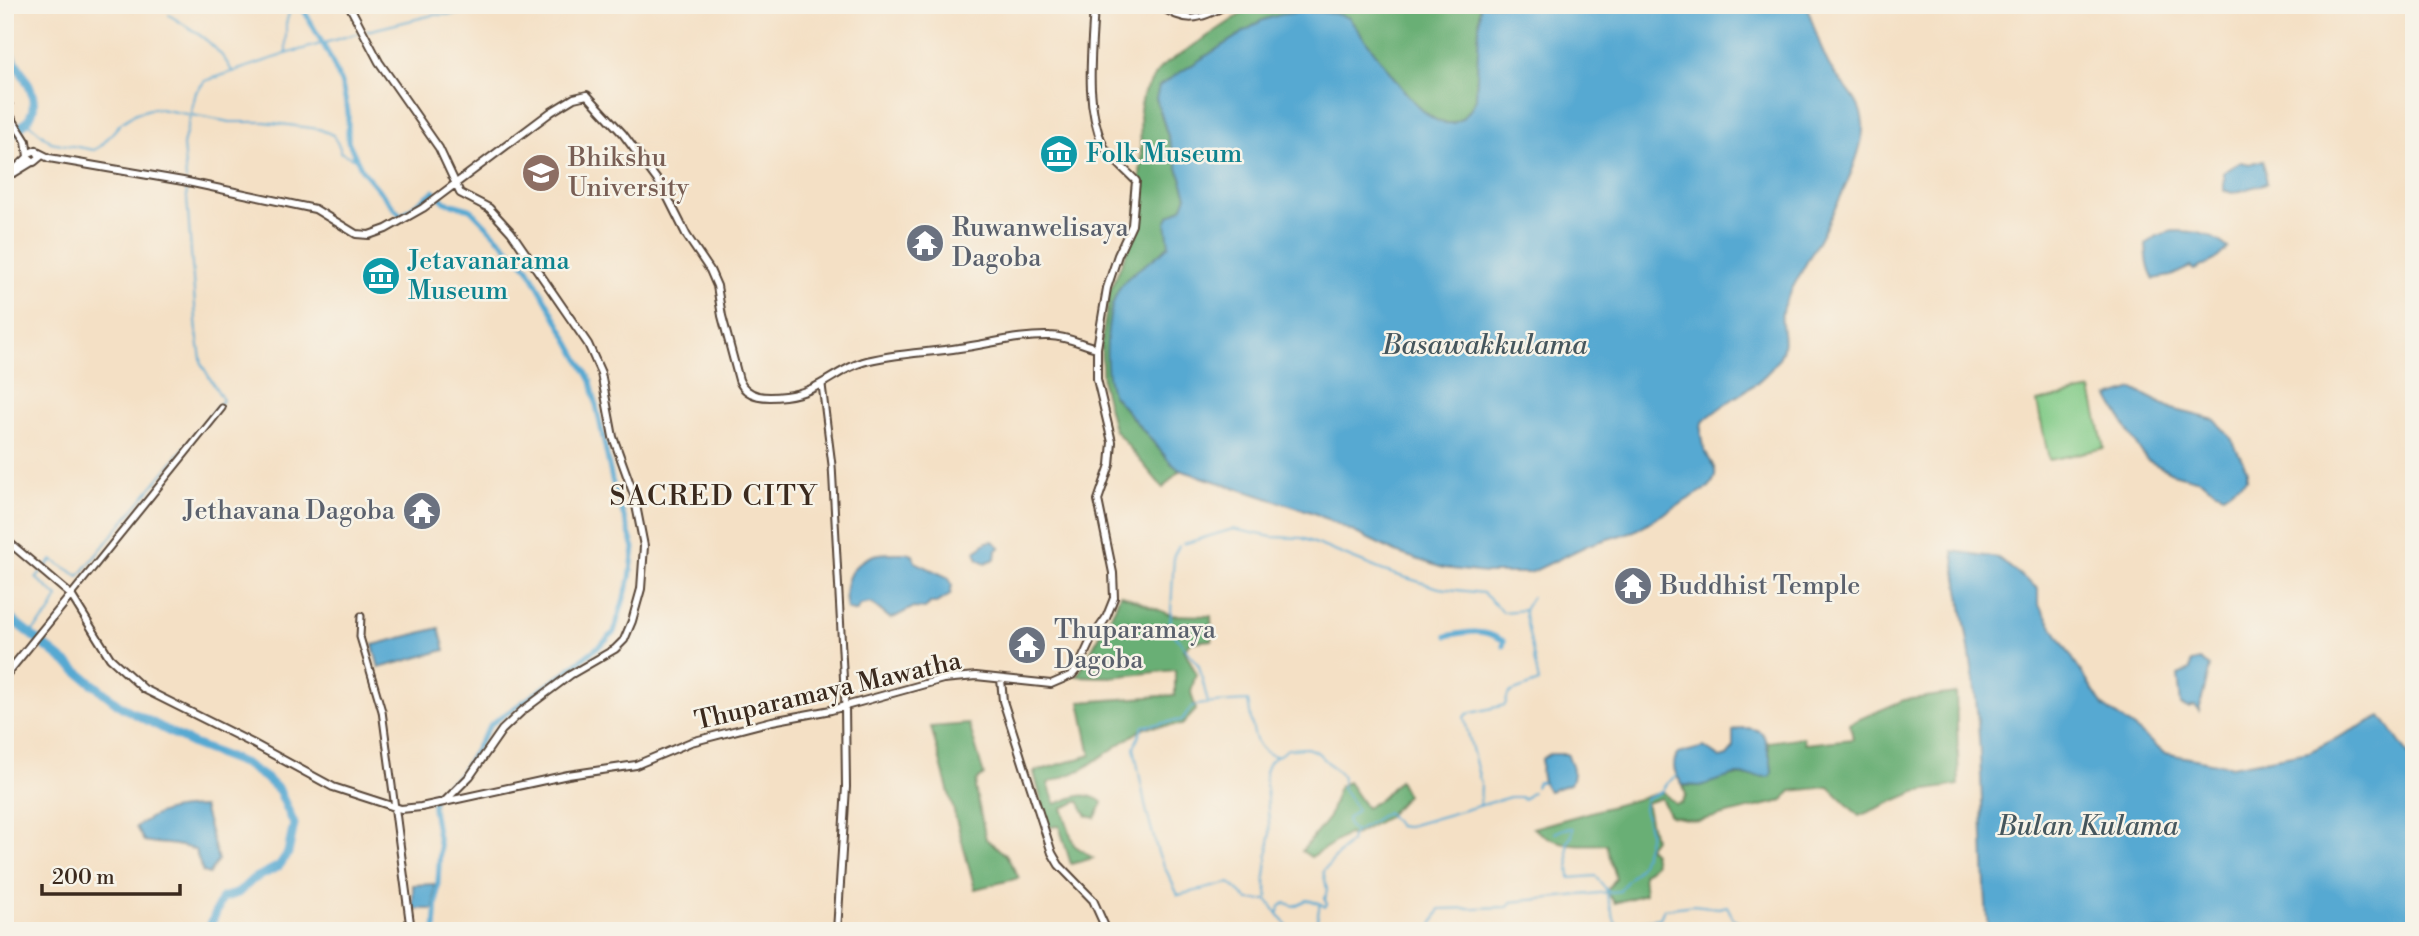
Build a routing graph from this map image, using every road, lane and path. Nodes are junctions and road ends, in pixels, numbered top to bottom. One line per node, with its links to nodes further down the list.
1 (349, 5): 8 (main road)
2 (1094, 5): 9 (main road, Thuparamaya Mawatha)
3 (1157, 5): 4 (street)
4 (1227, 5)
5 (5, 103): 6 (main road)
6 (33, 156): 7 (main road); 8 (main road)
7 (5, 179)
8 (453, 186): 10 (main road); 18 (main road)
9 (1097, 348): 10 (main road); 16 (main road, Thuparamaya Mawatha)
10 (822, 385): 17 (street)
11 (222, 408): 13 (street)
12 (5, 539): 13 (main road)
13 (71, 595): 15 (main road); 21 (main road)
14 (361, 616): 21 (street)
15 (5, 676)
16 (1001, 679): 17 (main road, Thuparamaya Mawatha); 24 (main road)
17 (845, 706): 19 (main road, Thuparamaya Mawatha); 23 (main road)
18 (461, 785): 19 (main road); 20 (main road)
19 (469, 797): 20 (main road, Thuparamaya Mawatha)
20 (441, 803): 21 (main road, Thuparamaya Mawatha)
21 (395, 808): 22 (main road)
22 (411, 931)
23 (837, 931)
24 (1107, 931)

